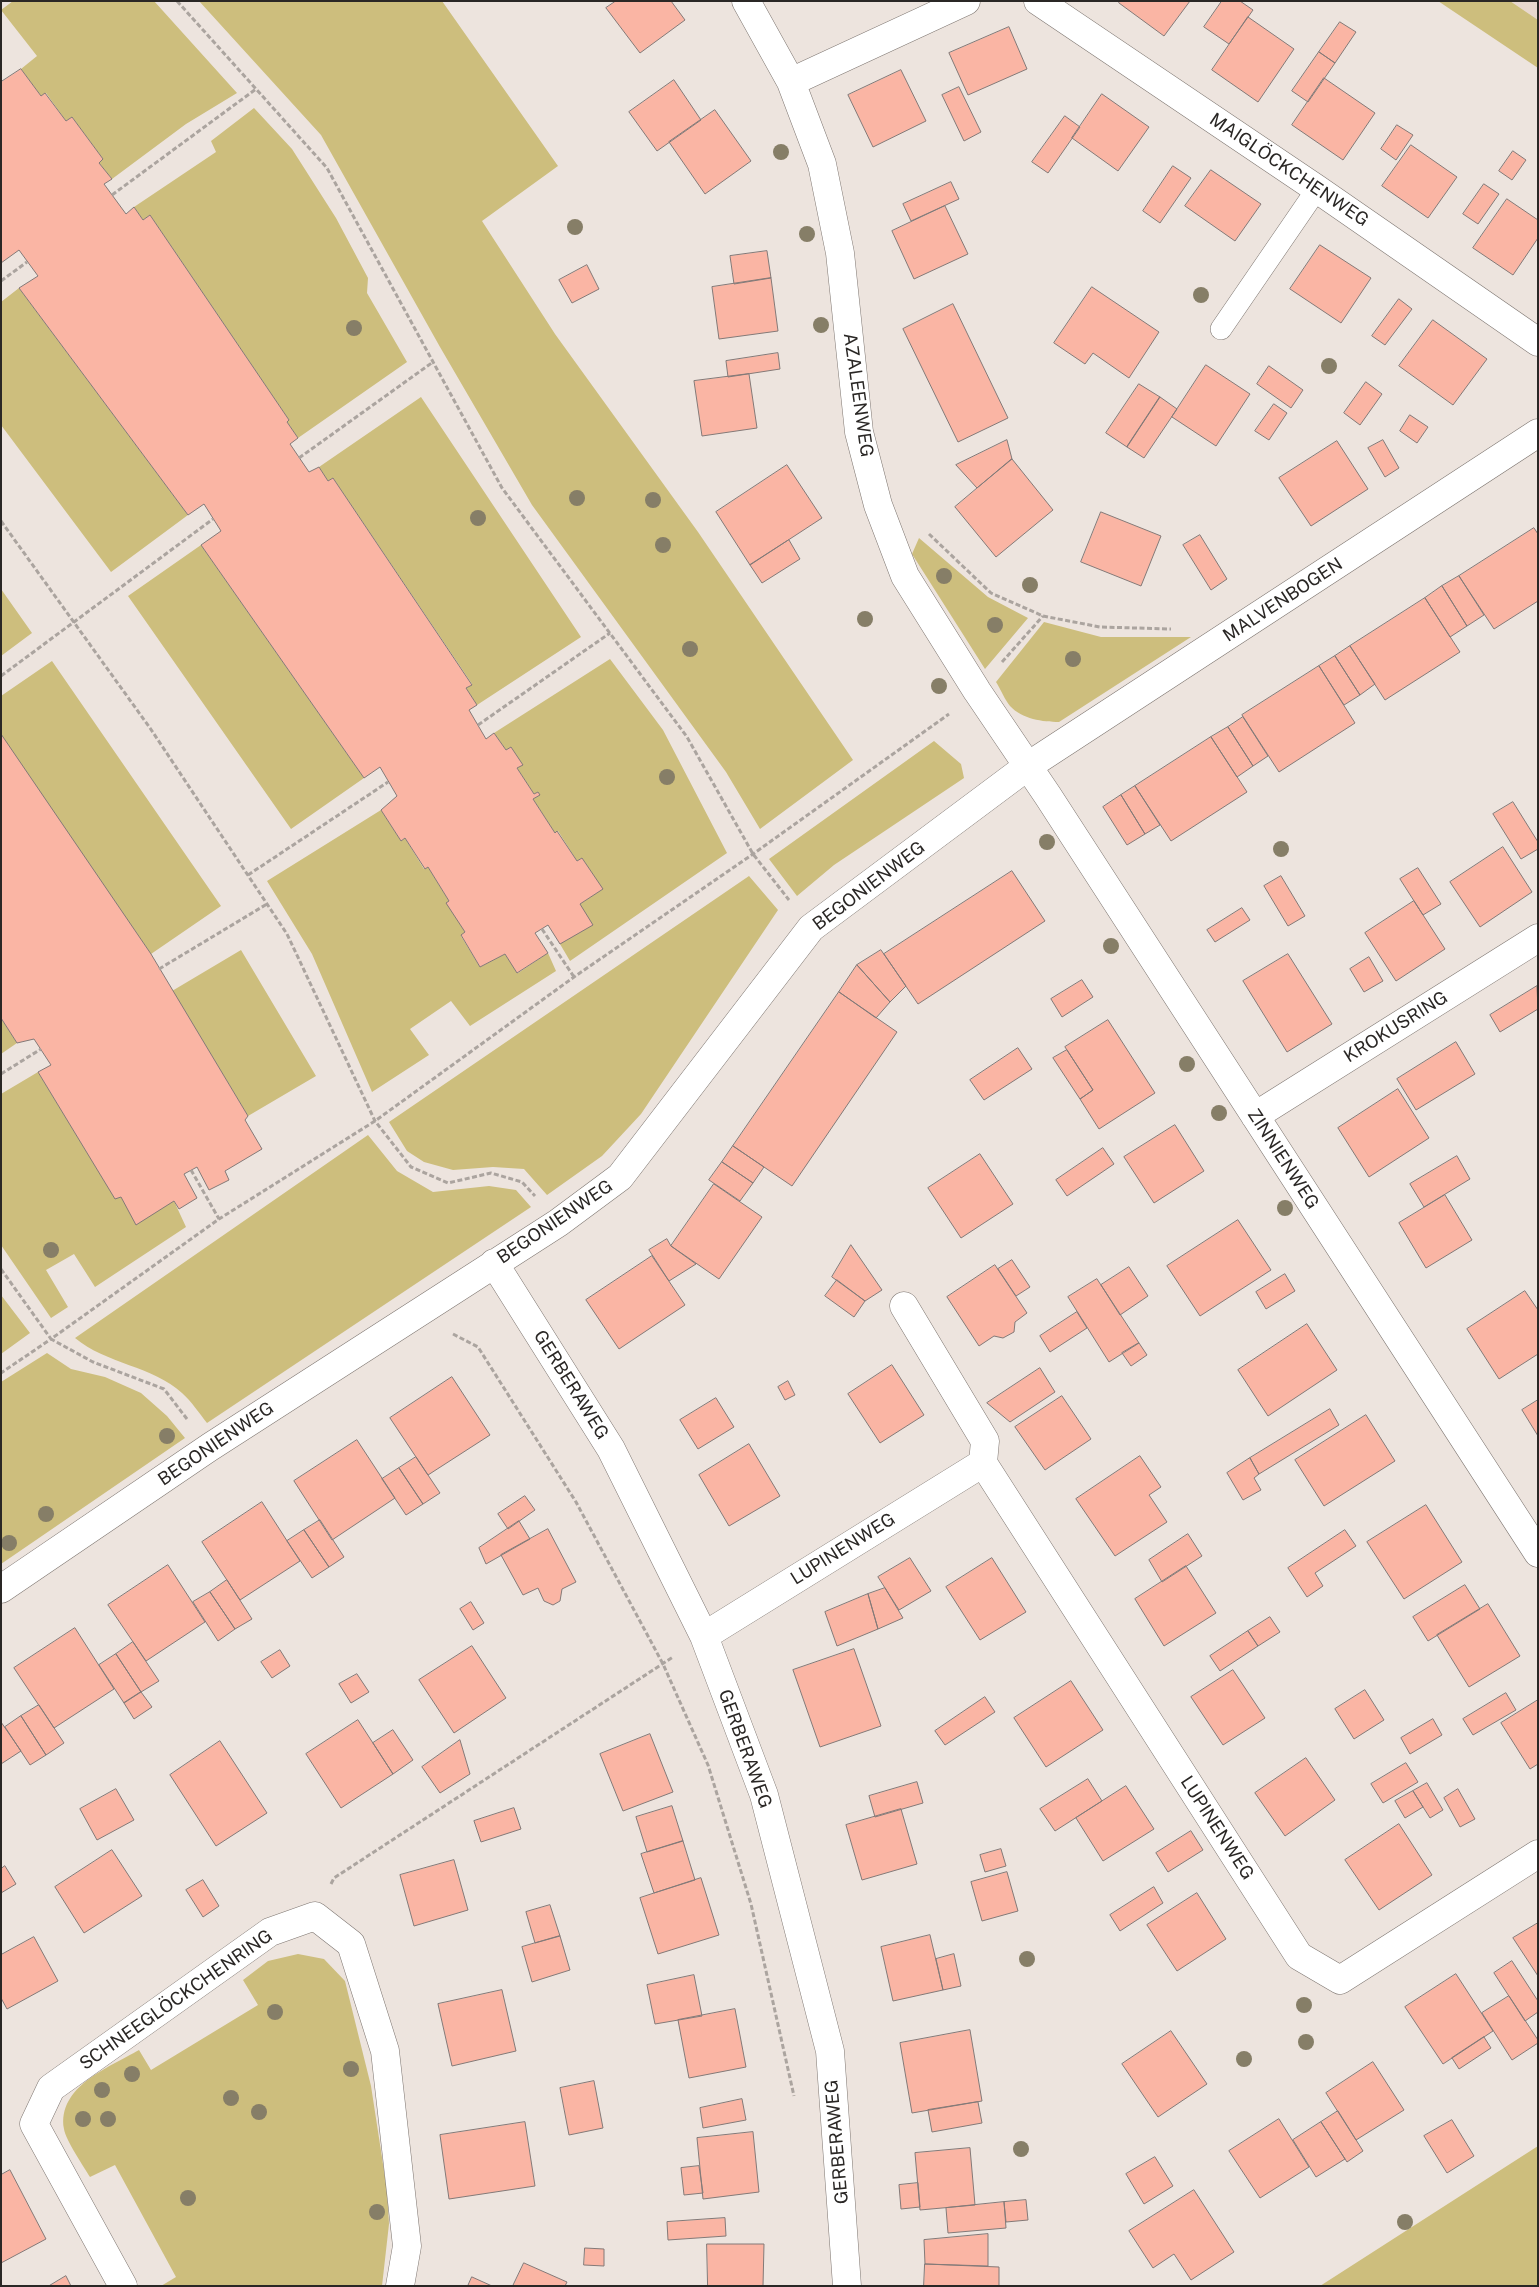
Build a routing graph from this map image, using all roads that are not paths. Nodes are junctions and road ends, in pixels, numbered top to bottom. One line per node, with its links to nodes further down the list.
1 (746, 1): 4 (street, AZALEENWEG)
2 (966, 1): 4 (street)
3 (1038, 1): 5 (street, MAIGLÖCKCHENWEG)
4 (791, 82): 9 (street, AZALEENWEG)
5 (1317, 189): 6 (lane); 7 (street, MAIGLÖCKCHENWEG)
6 (1221, 329)
7 (1538, 342)
8 (1538, 433): 9 (street, MALVENBOGEN)
9 (1028, 766): 11 (street, ZINNIENWEG); 12 (street, BEGONIENWEG)
10 (1538, 938): 11 (street, KROKUSRING)
11 (1255, 1116): 15 (street, ZINNIENWEG)
12 (494, 1263): 16 (street, BEGONIENWEG); 17 (street, GERBERAWEG)
13 (904, 1306): 14 (street)
14 (983, 1463): 17 (street, LUPINENWEG); 18 (street, LUPINENWEG)
15 (1538, 1553)
16 (1, 1589)
17 (704, 1636): 21 (street, GERBERAWEG)
18 (1538, 1854)
19 (123, 2286): 20 (street, SCHNEEGLÖCKCHENRING)
20 (400, 2286)
21 (847, 2286)

